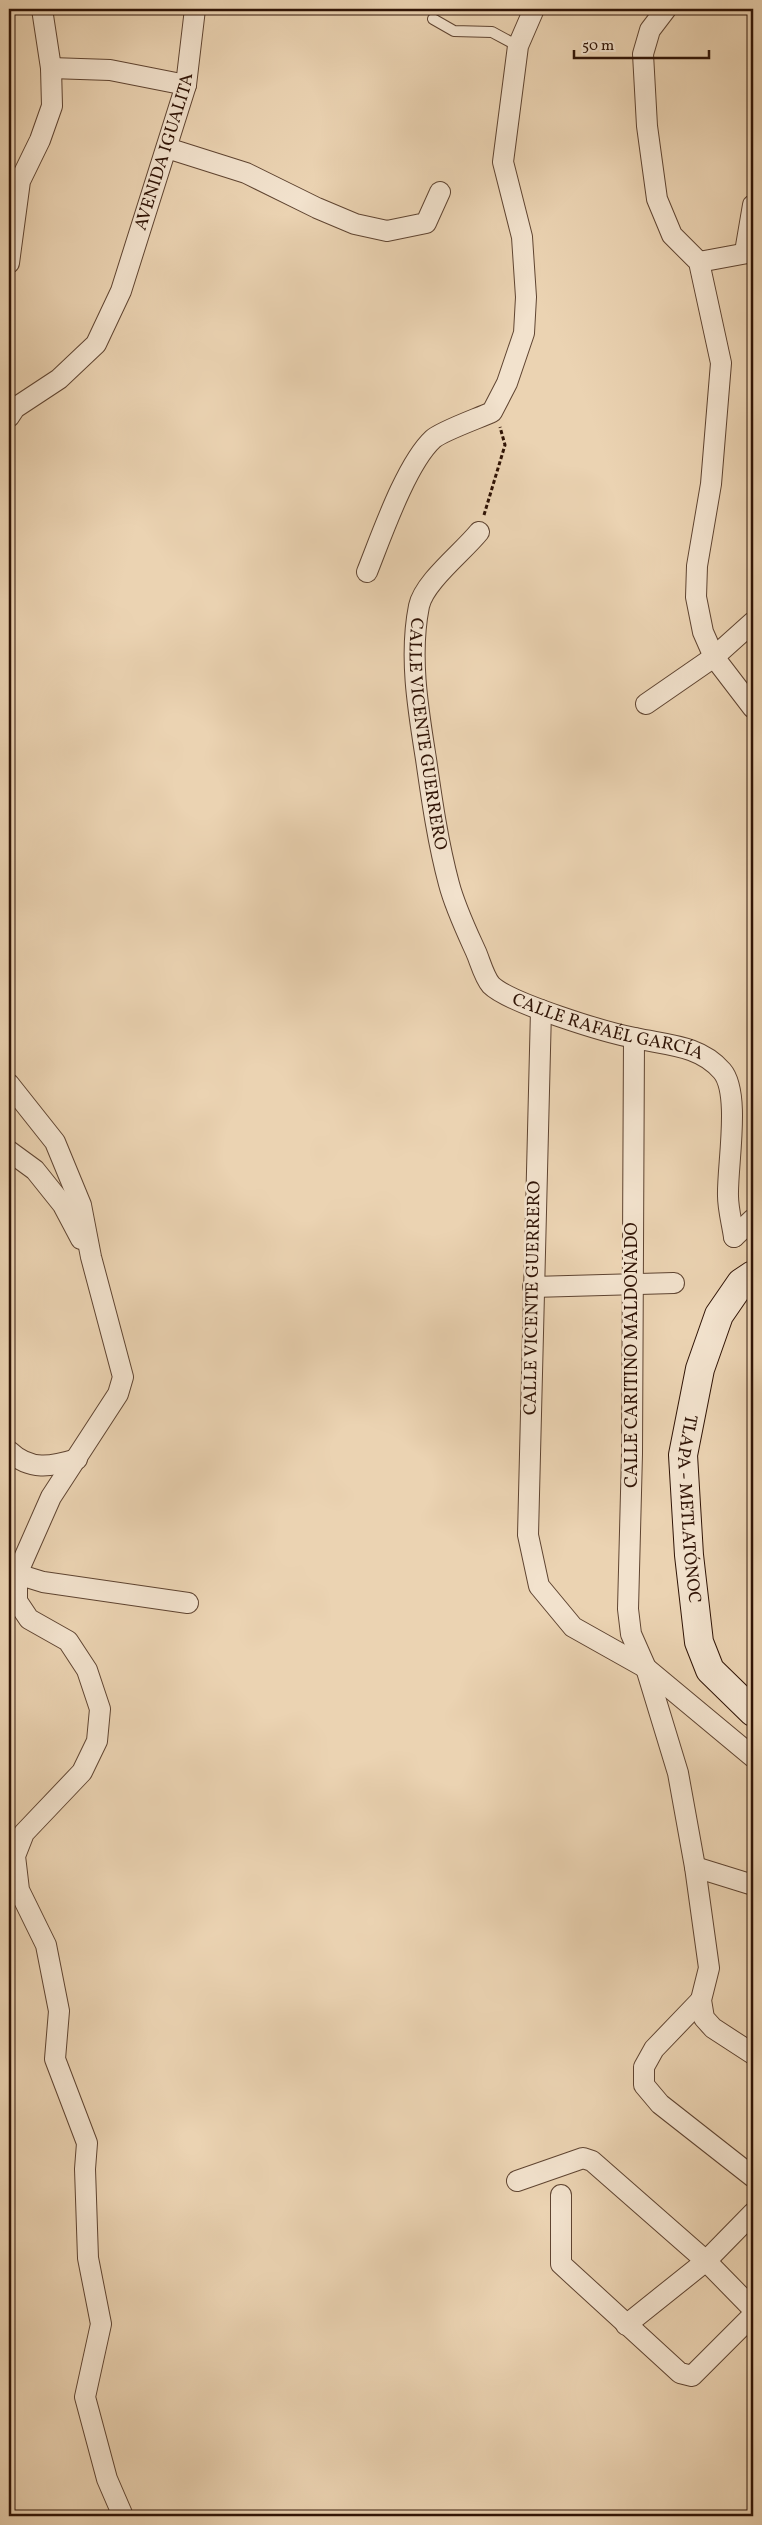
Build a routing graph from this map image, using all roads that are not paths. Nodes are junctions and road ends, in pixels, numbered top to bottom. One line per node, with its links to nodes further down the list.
1 (41, 9): 7 (street)
2 (195, 9): 8 (street, AVENIDA IGUALITA)
3 (534, 9): 6 (street)
4 (666, 9): 14 (street)
5 (433, 19): 6 (lane)
6 (518, 46): 17 (street)
7 (51, 68): 8 (street); 13 (street)
8 (186, 85): 9 (street, AVENIDA IGUALITA)
9 (167, 148): 10 (street); 15 (street, AVENIDA IGUALITA)
10 (440, 192)
11 (753, 205): 12 (street)
12 (749, 252): 14 (street)
13 (10, 257)
14 (699, 262): 19 (street)
15 (9, 417)
16 (479, 532): 22 (street, CALLE VICENTE GUERRERO)
17 (367, 572)
18 (753, 622): 19 (street)
19 (714, 657): 20 (street); 21 (street)
20 (646, 704)
21 (753, 708)
22 (490, 984): 23 (street, CALLE RAFAÉL GARCÍA)
23 (541, 1010): 24 (street, CALLE RAFAÉL GARCÍA); 32 (street, CALLE VICENTE GUERRERO)
24 (634, 1038): 27 (street, CALLE RAFAÉL GARCÍA); 31 (street, CALLE CARITINO MALDONADO)
25 (9, 1084): 28 (street)
26 (9, 1151): 28 (street)
27 (753, 1219)
28 (91, 1257): 34 (street)
29 (753, 1275): 38 (main road, TLAPA - METLATÓNOC)
30 (674, 1283): 31 (street)
31 (631, 1286): 32 (street); 37 (street, CALLE CARITINO MALDONADO)
32 (534, 1287): 37 (street, CALLE VICENTE GUERRERO)
33 (9, 1451): 34 (street)
34 (77, 1459): 35 (street)
35 (17, 1574): 36 (street); 52 (street)
36 (188, 1603)
37 (646, 1668): 39 (street); 40 (street, CALLE CARITINO MALDONADO)
38 (753, 1712)
39 (753, 1757)
40 (695, 1867): 41 (street); 42 (street, CALLE CARITINO MALDONADO)
41 (753, 1885)
42 (701, 2000): 43 (street); 44 (street)
43 (753, 2054)
44 (753, 2177)
45 (517, 2181): 48 (street)
46 (560, 2195): 51 (street)
47 (753, 2213): 48 (street)
48 (706, 2262): 49 (street); 51 (street)
49 (753, 2309)
50 (753, 2315): 51 (street)
51 (626, 2325)
52 (123, 2516)

